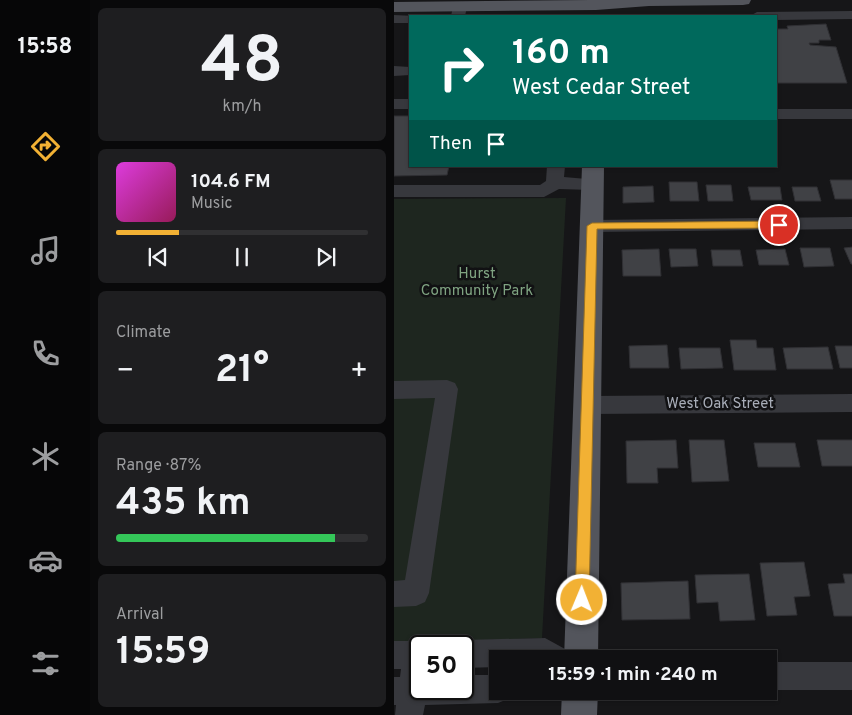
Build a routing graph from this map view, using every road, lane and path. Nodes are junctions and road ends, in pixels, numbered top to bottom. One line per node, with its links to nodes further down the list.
1 (645, 0): 2 (main road); 5 (main road)
2 (743, 0)
3 (847, 0): 7 (street)
4 (394, 7): 6 (main road)
5 (596, 7): 6 (main road)
6 (459, 11)
7 (852, 15): 8 (street)
8 (777, 16)
9 (394, 19): 10 (street)
10 (409, 19)
11 (394, 71): 12 (street)
12 (409, 71)
13 (394, 104): 14 (street)
14 (409, 104)
15 (777, 114): 16 (street)
16 (852, 114)
17 (556, 175): 18 (street); 19 (street)
18 (593, 175): 21 (main road)
19 (394, 191)
20 (852, 223): 21 (street)
21 (592, 226): 24 (main road)
22 (394, 391): 25 (street)
23 (852, 403): 24 (street, West Oak Street)
24 (588, 405): 26 (main road)
25 (394, 594)
26 (581, 650)
27 (489, 653): 28 (street)
28 (474, 654)
29 (409, 664): 33 (street)
30 (777, 676): 31 (street)
31 (852, 676)
32 (489, 690): 33 (street)
33 (405, 699)
34 (580, 700): 35 (main road)
35 (579, 715)

